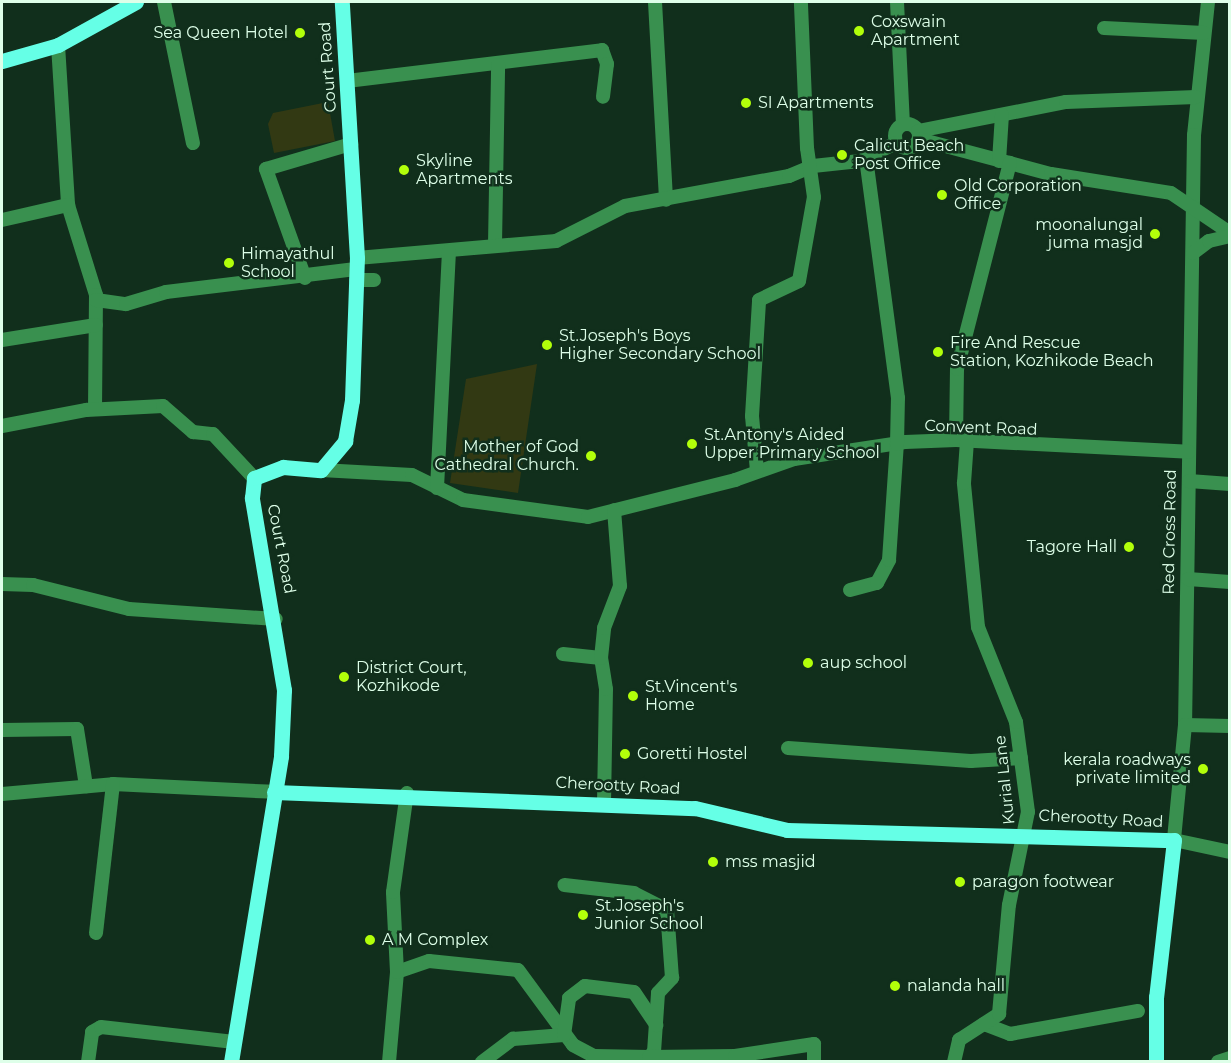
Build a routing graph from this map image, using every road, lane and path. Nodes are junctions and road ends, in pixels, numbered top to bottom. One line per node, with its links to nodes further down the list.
1 (136, 2): 10 (main road)
2 (164, 2): 19 (street)
3 (342, 2): 13 (main road, Court Road)
4 (655, 2): 25 (street)
5 (801, 2): 24 (street)
6 (897, 2): 17 (street)
7 (1208, 2): 9 (street, Red Cross Road)
8 (1104, 28): 9 (street)
9 (1204, 33): 15 (street, Red Cross Road)
10 (58, 45): 11 (main road); 26 (street)
11 (2, 61)
12 (498, 65): 13 (street); 14 (street); 30 (street)
13 (347, 81): 21 (main road, Court Road)
14 (603, 97)
15 (1196, 97): 16 (street); 27 (street, Red Cross Road)
16 (1002, 115): 18 (street); 23 (street, Kurial Lane)
17 (903, 124): 18 (street); 20 (street)
18 (918, 135): 20 (street); 23 (street)
19 (193, 143)
20 (897, 143): 22 (street)
21 (351, 144): 33 (main road, Court Road); 34 (street)
22 (866, 159): 24 (street); 42 (street)
23 (1005, 162): 27 (street); 41 (street, Kurial Lane)
24 (813, 166): 25 (street); 45 (street)
25 (666, 200): 30 (street)
26 (68, 206): 28 (street); 36 (street)
27 (1195, 207): 29 (street); 32 (street, Red Cross Road)
28 (2, 220)
29 (1230, 234): 32 (street)
30 (495, 244): 31 (street)
31 (449, 251): 33 (street); 49 (street)
32 (1193, 253): 43 (street, Red Cross Road)
33 (356, 269): 34 (street); 35 (street); 44 (main road, Court Road)
34 (305, 278): 36 (street)
35 (374, 280)
36 (96, 300): 37 (street)
37 (96, 325): 38 (street); 39 (street)
38 (2, 340)
39 (94, 409): 40 (street); 46 (street)
40 (2, 426)
41 (962, 440): 42 (street, Convent Road); 43 (street, Convent Road); 62 (street, Kurial Lane)
42 (897, 444): 45 (street, Convent Road); 54 (street)
43 (1189, 452): 47 (street, Red Cross Road)
44 (321, 470): 46 (main road); 49 (street, Convent Road)
45 (757, 471): 50 (street, Convent Road)
46 (254, 478): 55 (main road, Court Road)
47 (1189, 481): 48 (street); 51 (street, Red Cross Road)
48 (1230, 484)
49 (437, 488): 50 (street, Convent Road)
50 (614, 510): 57 (street)
51 (1188, 579): 52 (street); 58 (street, Red Cross Road)
52 (1230, 582)
53 (2, 584): 55 (street)
54 (850, 590)
55 (276, 619): 65 (main road, Court Road)
56 (563, 654): 57 (street)
57 (601, 658): 68 (street)
58 (1185, 725): 59 (street); 70 (street, Red Cross Road)
59 (1230, 726)
60 (2, 730): 64 (street)
61 (788, 748): 62 (street)
62 (1021, 758): 69 (street, Kurial Lane)
63 (113, 784): 64 (street, Cherootty Road); 65 (street, Cherootty Road); 73 (street)
64 (86, 786): 67 (street, Cherootty Road)
65 (274, 792): 66 (main road, Cherootty Road); 79 (main road, Court Road)
66 (407, 793): 68 (main road, Cherootty Road); 74 (street)
67 (2, 794)
68 (604, 803): 69 (main road, Cherootty Road)
69 (1027, 834): 70 (main road, Cherootty Road); 76 (street, Kurial Lane)
70 (1174, 840): 71 (street, Cherootty Road); 89 (main road, Red Cross Road)
71 (1230, 852)
72 (564, 885): 77 (street)
73 (96, 933)
74 (397, 972): 78 (street); 85 (street)
75 (1138, 1011): 76 (street)
76 (984, 1024): 88 (street, Kurial Lane)
77 (656, 1025): 78 (street); 80 (street)
78 (564, 1035): 82 (street); 86 (street)
79 (234, 1042): 83 (street); 84 (main road, Court Road)
80 (649, 1057): 82 (street); 87 (street)
81 (1230, 1058): 90 (street)
82 (594, 1059)
83 (88, 1062)
84 (231, 1062)
85 (390, 1062)
86 (482, 1062)
87 (814, 1062)
88 (954, 1062)
89 (1156, 1062)
90 (1218, 1062)

